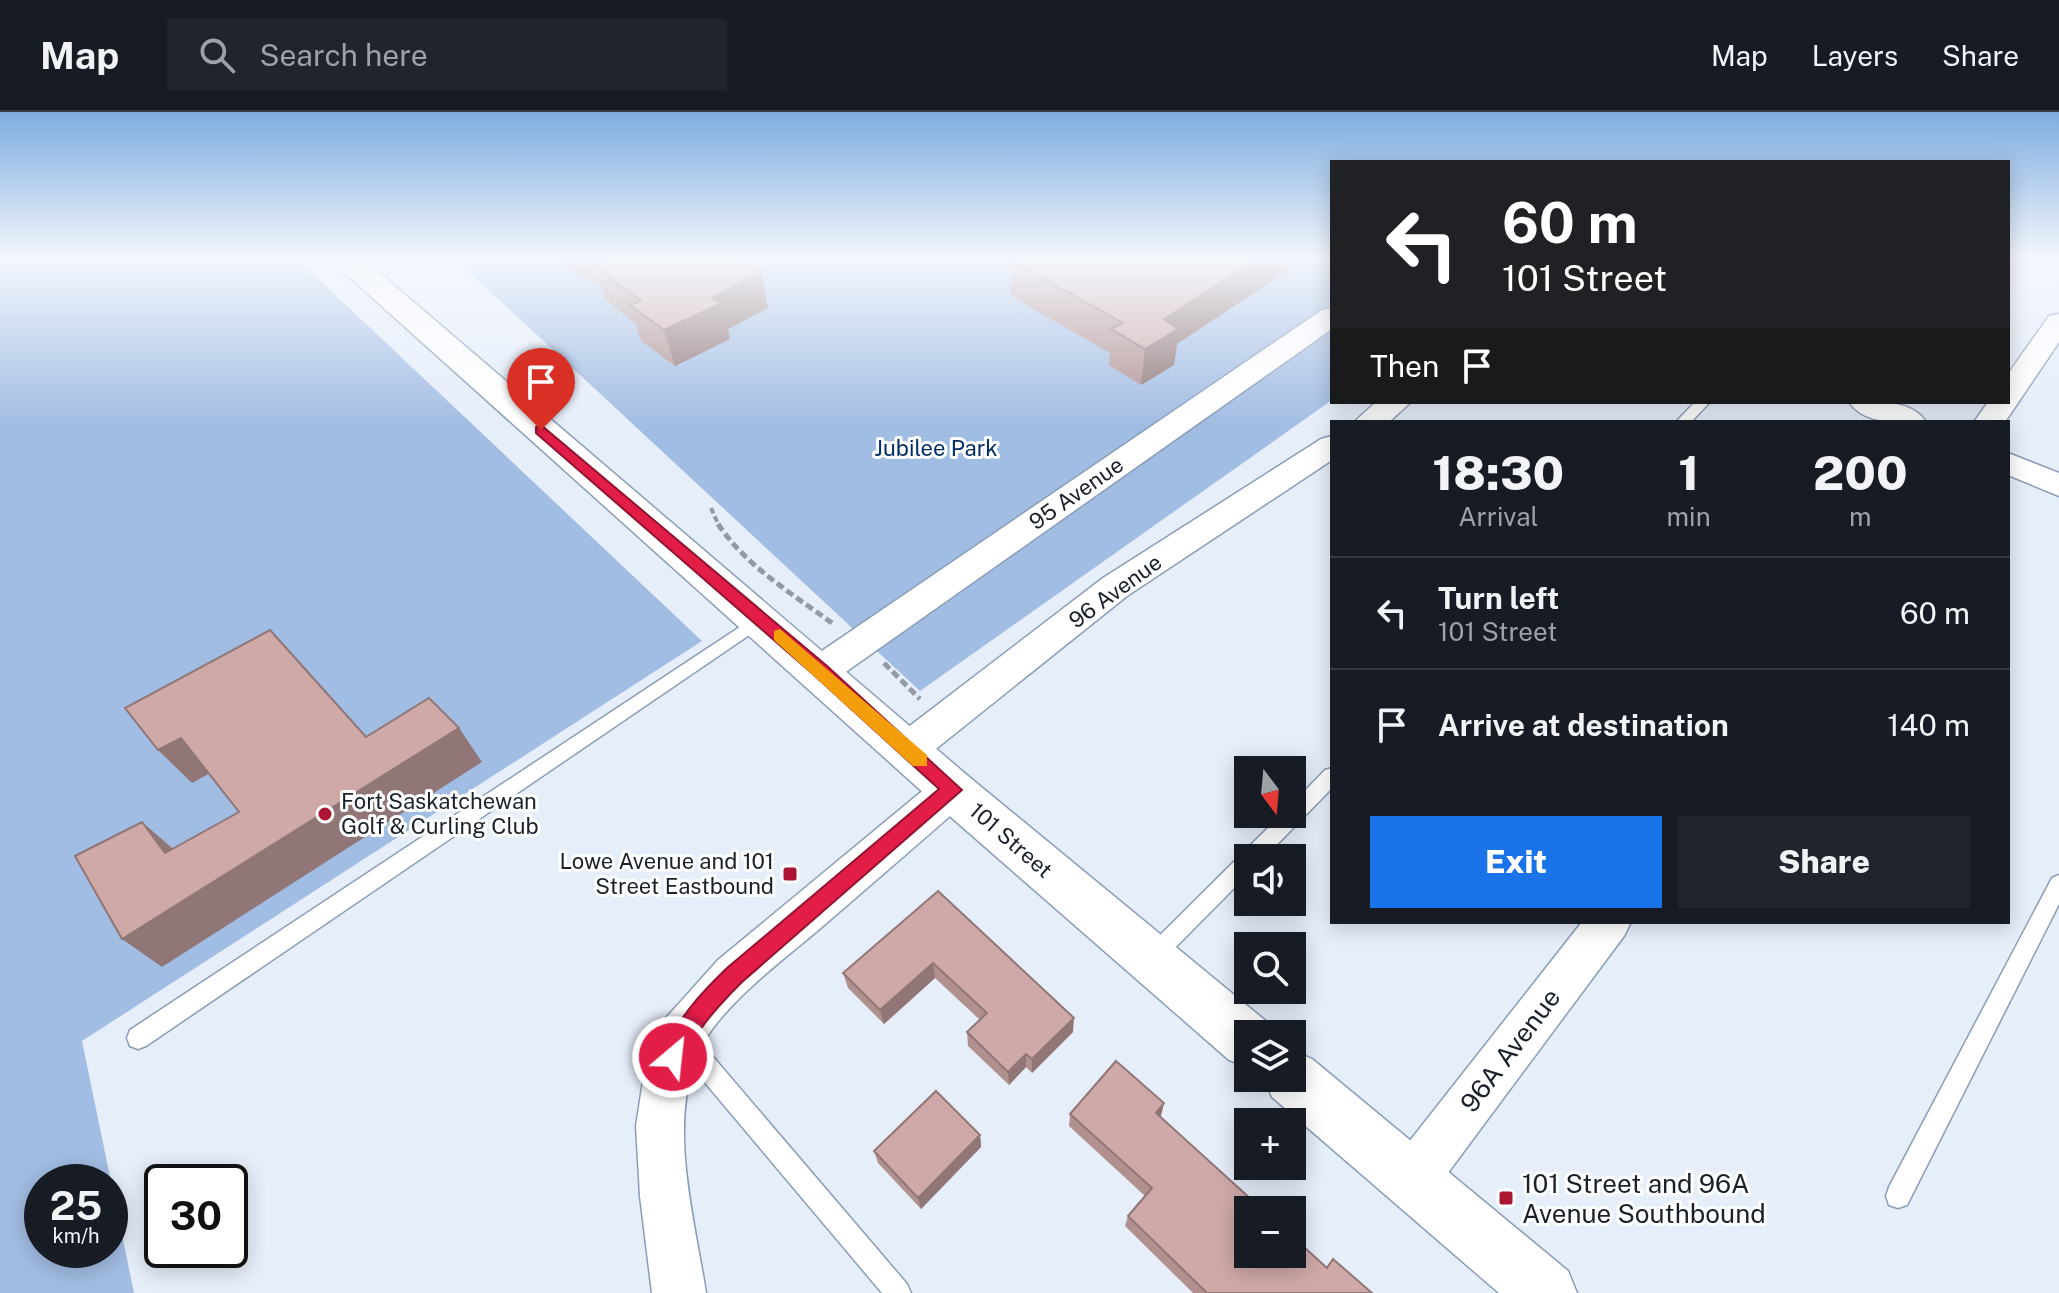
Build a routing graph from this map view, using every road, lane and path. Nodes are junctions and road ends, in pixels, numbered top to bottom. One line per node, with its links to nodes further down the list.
1 (406, 312): 15 (street, 101 Street)
2 (1330, 317): 16 (street, 95 Avenue)
3 (2059, 322): 4 (street)
4 (2010, 392)
5 (1393, 404): 8 (street)
6 (1701, 404): 9 (lane)
7 (1869, 404): 10 (street)
8 (1372, 420)
9 (1685, 420)
10 (1906, 420)
11 (1330, 447): 18 (street, 96 Avenue)
12 (2010, 464): 13 (street)
13 (2059, 485)
14 (711, 508): 16 (path)
15 (761, 619): 17 (street, 101 Street); 28 (lane)
16 (860, 643): 17 (street, 95 Avenue); 18 (path)
17 (820, 671): 18 (street, 101 Street)
18 (925, 736): 20 (street, 101 Street)
19 (1330, 778): 21 (lane)
20 (952, 790): 25 (street, 101 Street); 27 (street)
21 (1264, 844)
22 (1234, 874): 25 (lane)
23 (2059, 884): 31 (lane)
24 (1607, 924): 30 (street, 96A Avenue)
25 (1150, 959): 26 (street, 101 Street)
26 (1234, 1029)
27 (681, 1036): 32 (street); 33 (lane)
28 (138, 1038)
29 (1306, 1090): 30 (street)
30 (1412, 1179): 34 (street)
31 (1898, 1196)
32 (679, 1293)
33 (898, 1293)
34 (1546, 1293)

